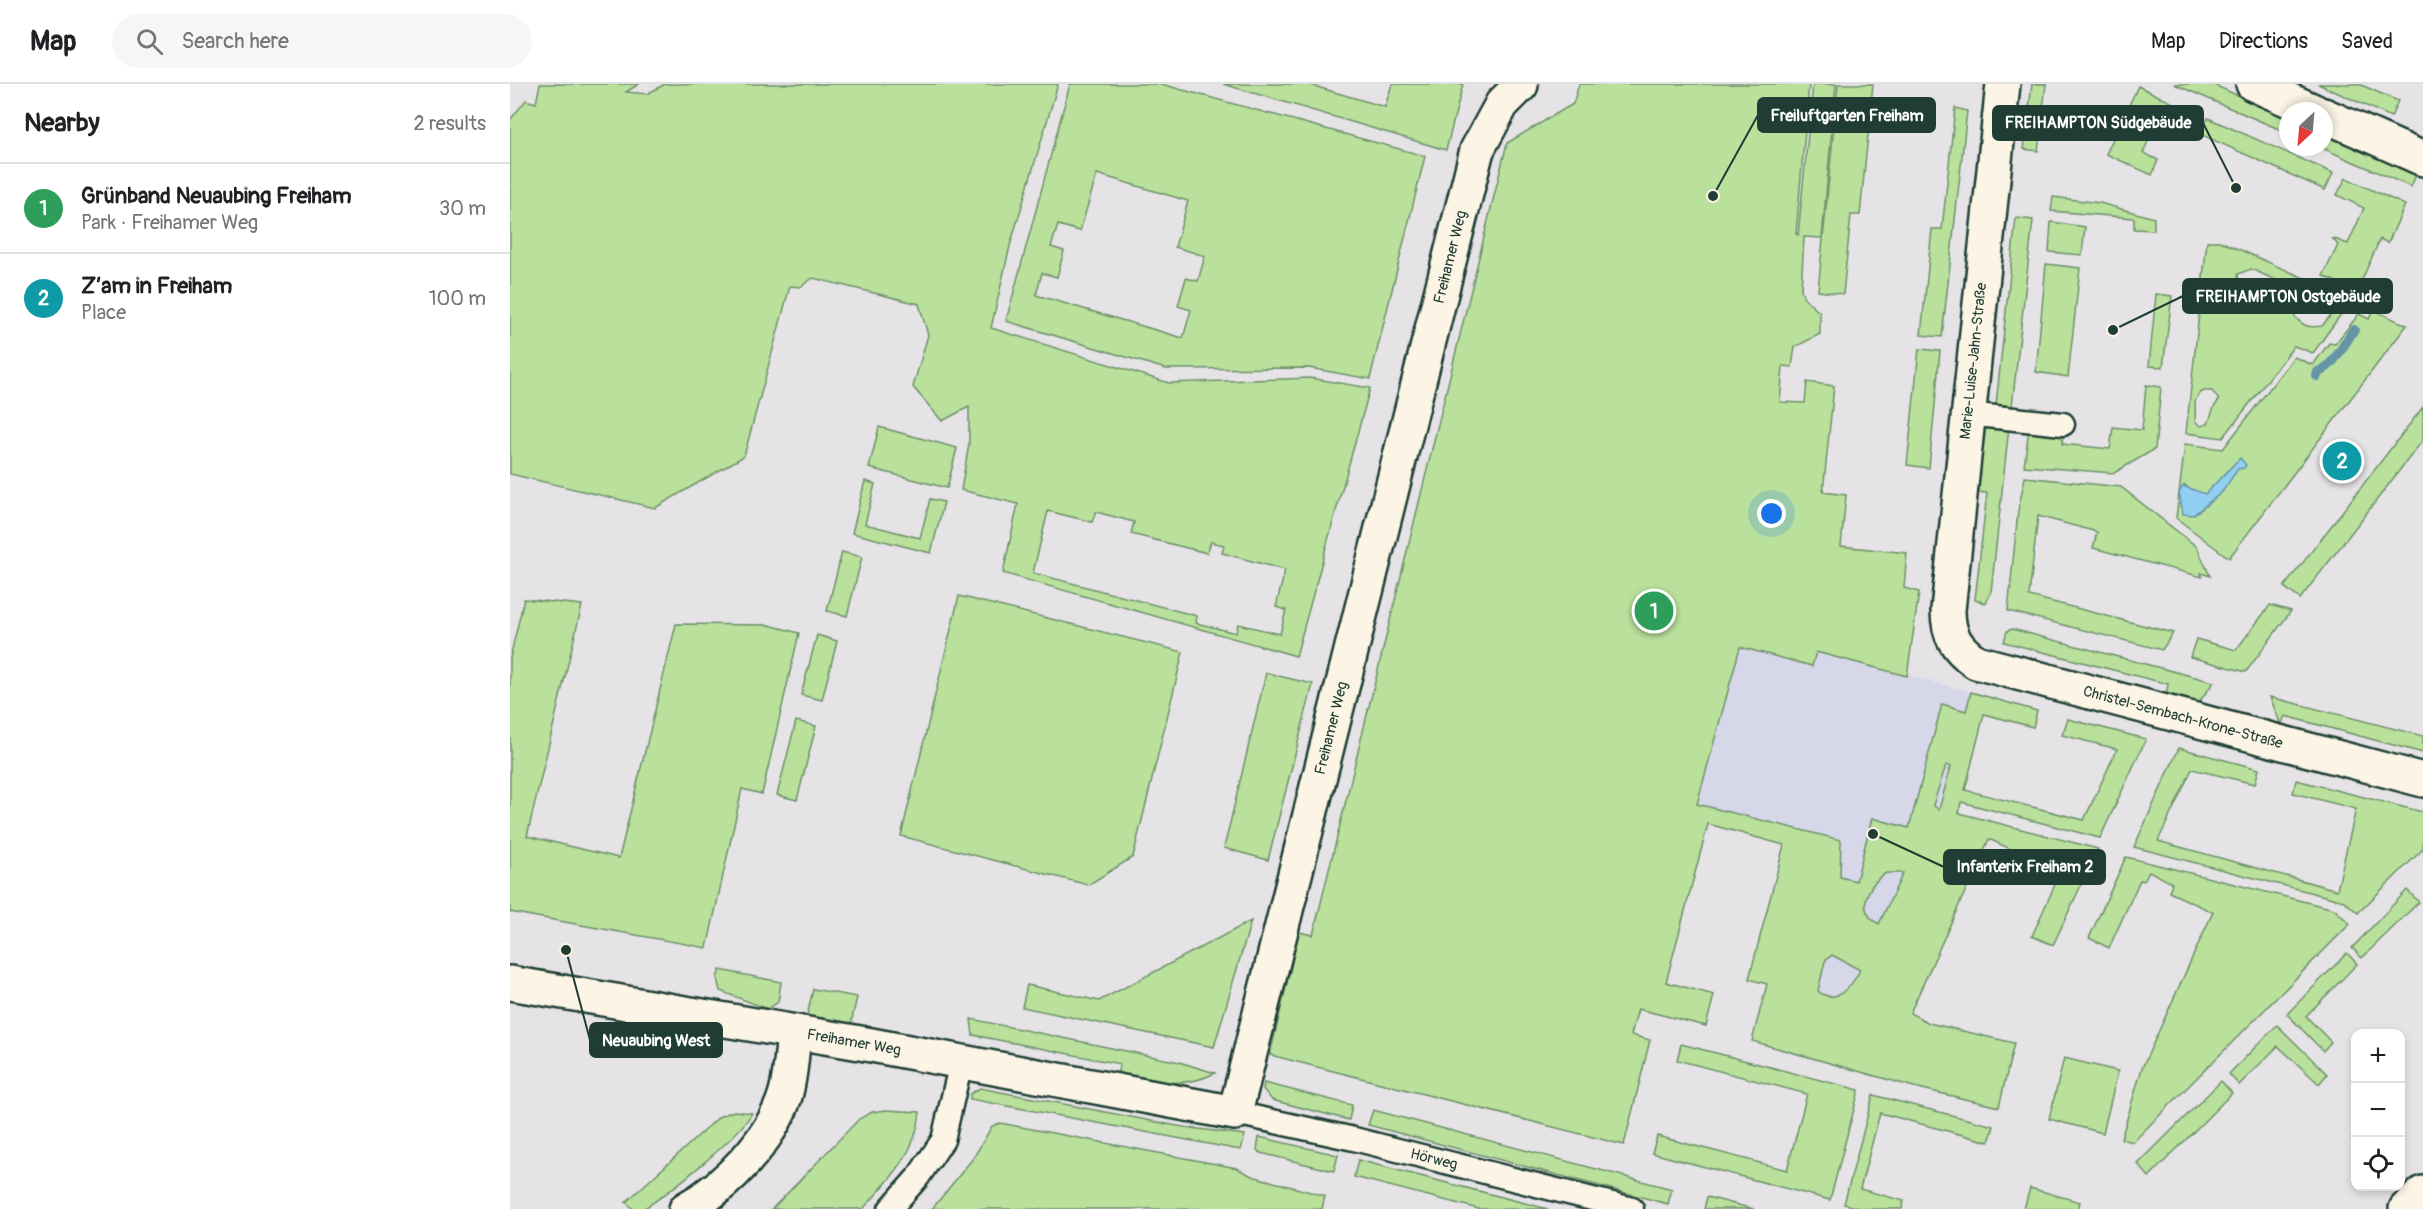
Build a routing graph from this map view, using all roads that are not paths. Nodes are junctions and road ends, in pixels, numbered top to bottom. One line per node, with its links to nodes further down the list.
1 (2003, 84): 7 (street, Marie-Luise-Jahn-Straße)
2 (2253, 84): 4 (street)
3 (1521, 85): 14 (street, Freihamer Weg)
4 (2294, 102)
5 (2333, 119): 6 (street)
6 (2423, 159)
7 (1967, 414): 8 (lane); 9 (street, Marie-Luise-Jahn-Straße)
8 (2063, 424)
9 (1952, 638): 10 (street, Christel-Sembach-Krone-Straße)
10 (2423, 780)
11 (510, 982): 12 (street)
12 (794, 1032): 13 (street, Freihamer Weg); 16 (street, Freihamer Weg)
13 (961, 1062): 14 (street, Freihamer Weg); 17 (lane)
14 (1235, 1113): 18 (lane, Hörweg)
15 (2423, 1193): 19 (street)
16 (702, 1205)
17 (890, 1209)
18 (1632, 1209)
19 (2406, 1209)

